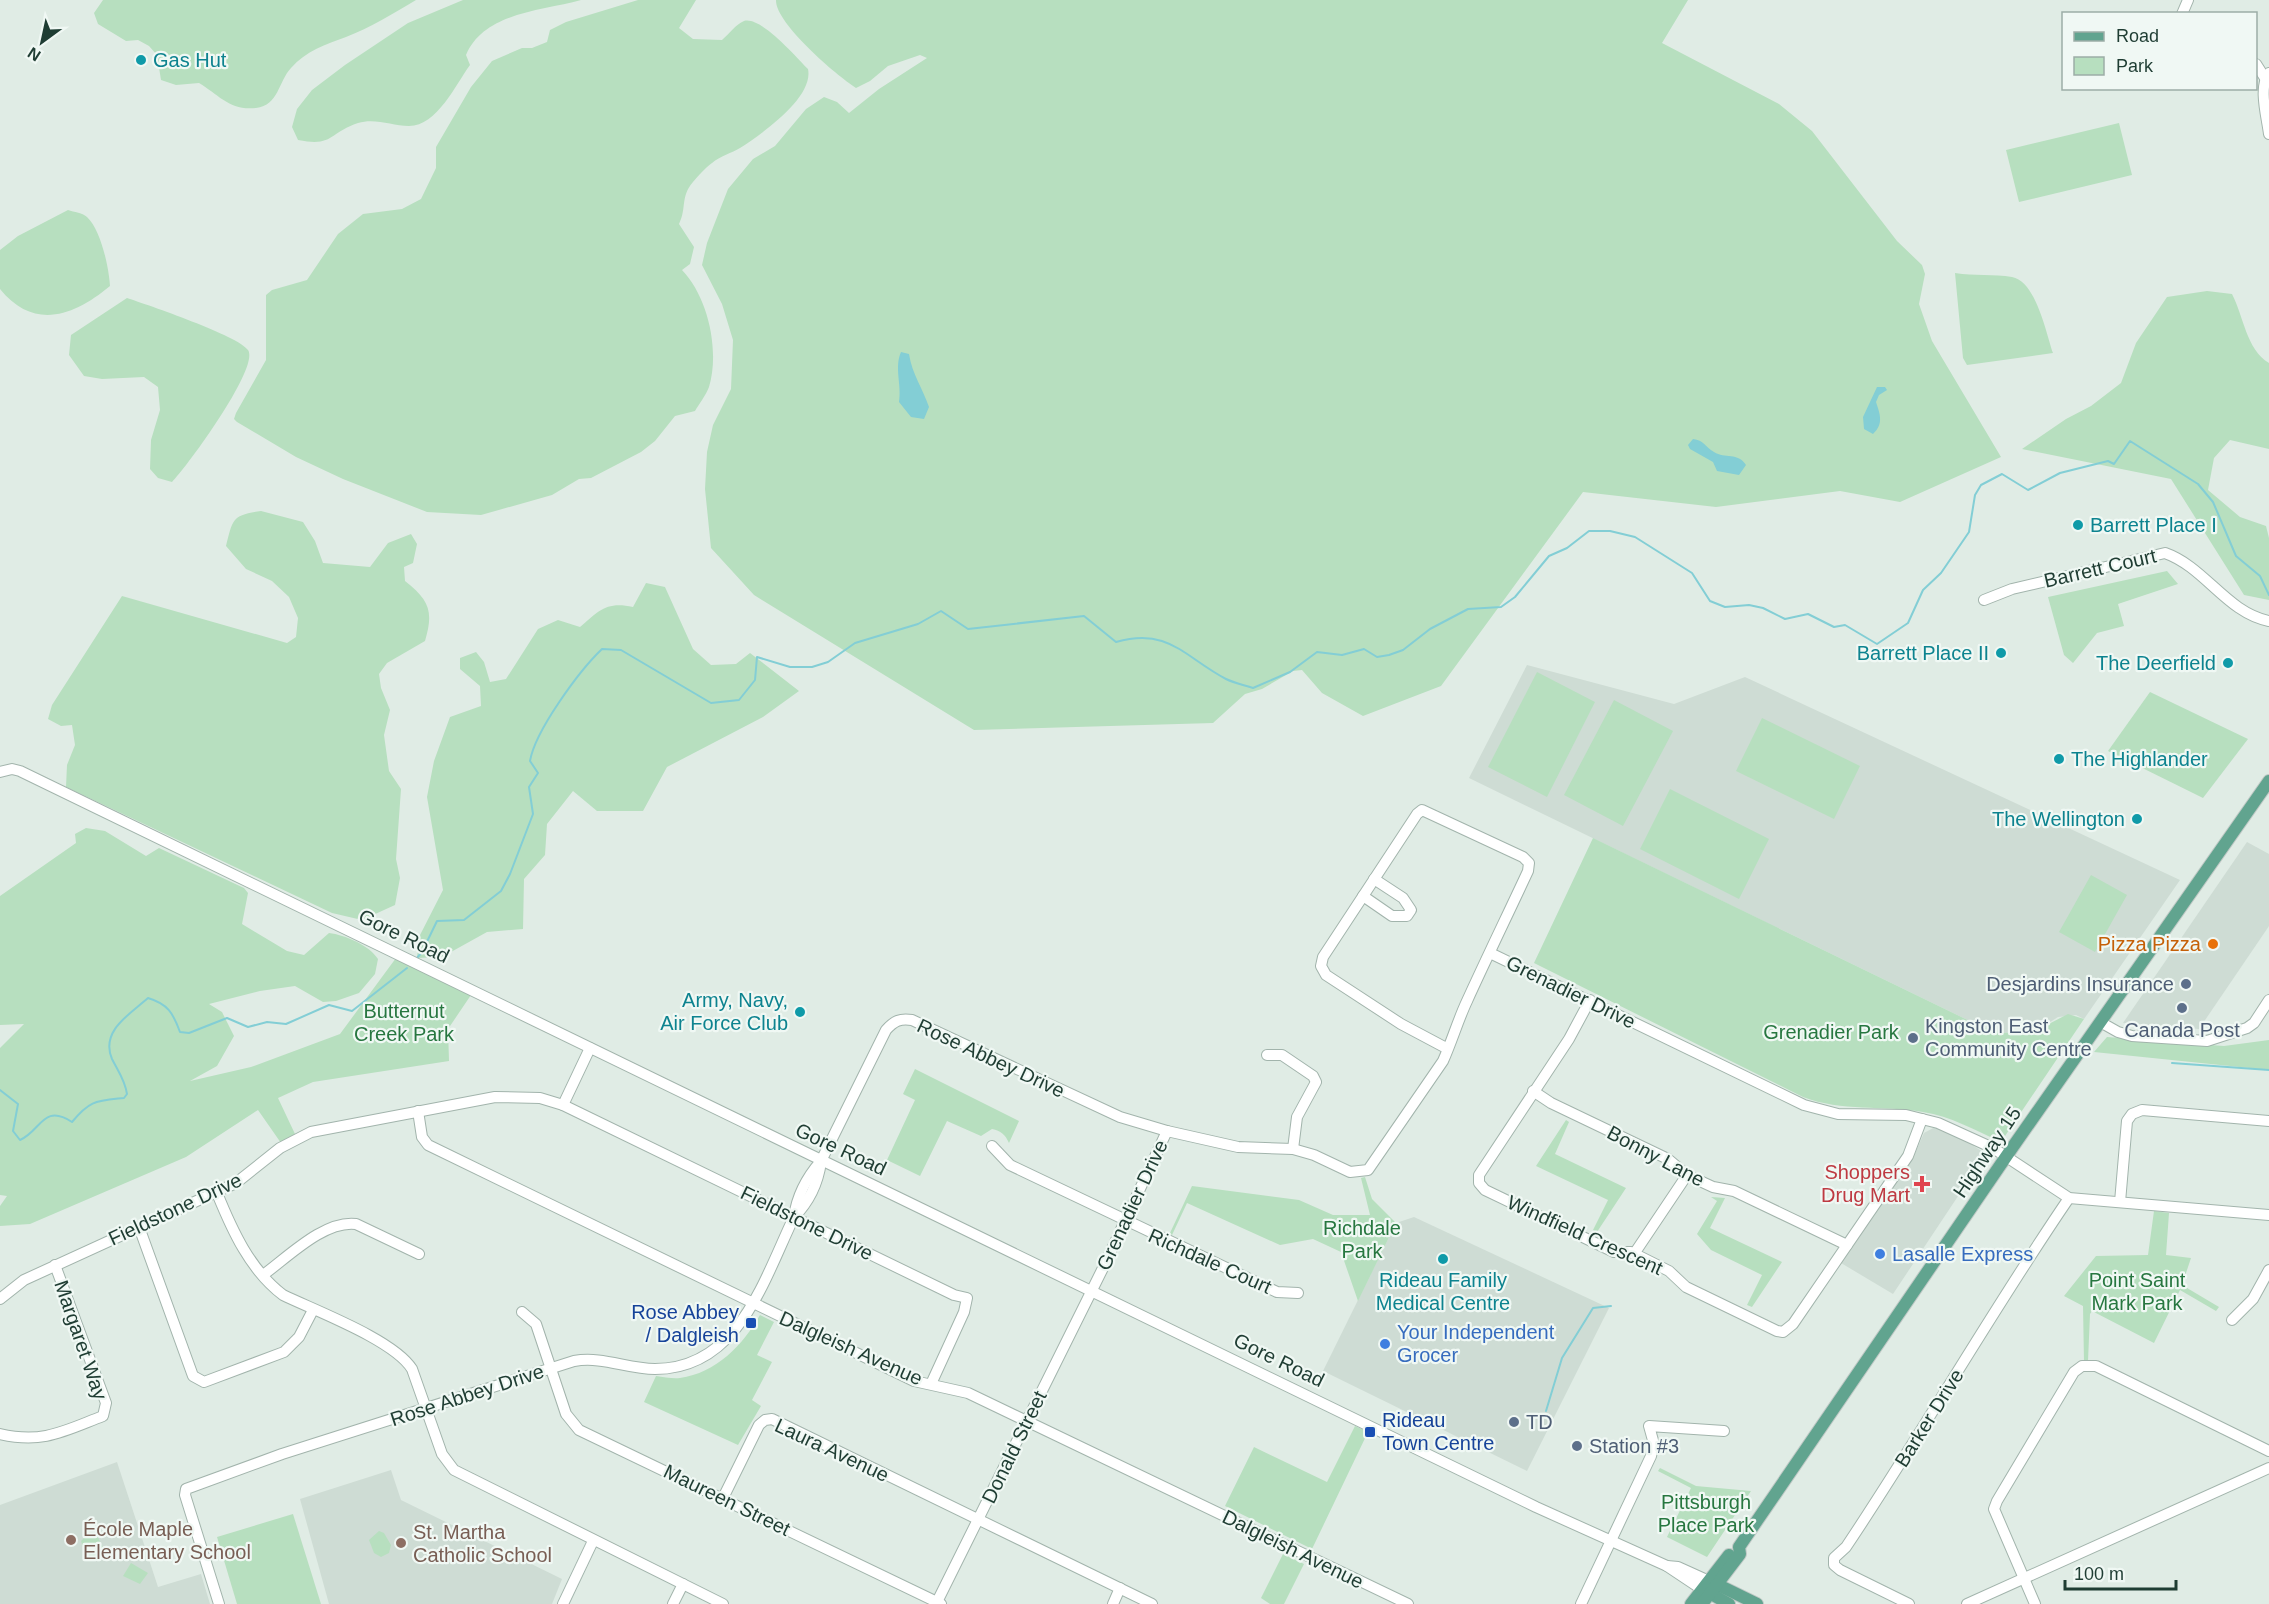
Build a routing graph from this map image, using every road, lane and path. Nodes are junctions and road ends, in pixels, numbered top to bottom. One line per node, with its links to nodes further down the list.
1 (2257, 64): 2 (street)
2 (2267, 76): 3 (street)
3 (2269, 134)
4 (1984, 600): 5 (street, Barrett Court)
5 (2269, 621)
6 (0, 772): 14 (street, Gore Road)
7 (2269, 781): 13 (main road, Highway 15)
8 (1374, 879): 9 (street); 9 (street); 10 (street)
9 (1363, 896): 15 (street)
10 (1490, 953): 11 (street, Grenadier Drive); 15 (street, Grenadier Drive)
11 (1590, 1000): 17 (street, Windfield Crescent); 20 (street, Grenadier Drive)
12 (2269, 1000): 13 (street)
13 (2102, 1023): 25 (main road, Highway 15)
14 (590, 1048): 18 (street); 26 (street, Gore Road)
15 (1448, 1050): 24 (street, Grenadier Drive)
16 (1267, 1055): 24 (street)
17 (1533, 1091): 27 (street, Bonny Lane); 37 (street, Windfield Crescent)
18 (563, 1105): 19 (street, Fieldstone Drive); 32 (street, Fieldstone Drive)
19 (418, 1111): 28 (street, Fieldstone Drive); 44 (street, Dalgleish Avenue)
20 (1922, 1119): 25 (street, Grenadier Drive); 35 (street, Windfield Crescent)
21 (2269, 1122): 30 (street)
22 (1167, 1131): 24 (street, Grenadier Drive); 26 (street, Rose Abbey Drive); 33 (street, Grenadier Drive)
23 (992, 1146): 33 (street, Richdale Court)
24 (1293, 1149)
25 (2006, 1156): 29 (street, Grenadier Drive); 62 (main road, Highway 15)
26 (821, 1161): 32 (street, Rose Abbey Drive); 41 (street, Gore Road)
27 (1687, 1175): 35 (street, Bonny Lane); 37 (street)
28 (217, 1193): 34 (street, Fieldstone Drive); 40 (street)
29 (2069, 1198): 30 (street); 77 (street, Barker Drive)
30 (2120, 1202): 31 (street)
31 (2269, 1215)
32 (794, 1217): 44 (street, Rose Abbey Drive); 49 (street, Fieldstone Drive)
33 (1125, 1222): 41 (street, Grenadier Drive); 42 (street, Richdale Court)
34 (139, 1227): 38 (street, Fieldstone Drive); 45 (street)
35 (1847, 1245): 37 (street, Windfield Crescent)
36 (419, 1254): 40 (street)
37 (1634, 1254)
38 (55, 1265): 43 (street, Fieldstone Drive); 53 (street, Margaret Way)
39 (2269, 1269): 47 (street)
40 (262, 1275): 45 (street)
41 (1092, 1290): 51 (street, Donald Street); 59 (street, Gore Road)
42 (1298, 1293)
43 (0, 1299)
44 (752, 1303): 48 (street, Rose Abbey Drive); 49 (street, Dalgleish Avenue)
45 (313, 1310): 50 (street)
46 (522, 1312): 48 (street, Maureen Street)
47 (2232, 1320)
48 (550, 1368): 50 (street, Rose Abbey Drive); 56 (street, Maureen Street)
49 (931, 1384): 51 (street, Dalgleish Avenue)
50 (426, 1409): 58 (street); 65 (street, Rose Abbey Drive)
51 (1026, 1420): 57 (street, Donald Street); 71 (street, Dalgleish Avenue)
52 (1724, 1431): 59 (street)
53 (0, 1434)
54 (2269, 1451): 60 (street)
55 (2269, 1468): 60 (street)
56 (723, 1498): 57 (street, Laura Avenue); 64 (street, Maureen Street)
57 (978, 1520): 63 (street); 64 (street, Donald Street)
58 (593, 1541): 61 (street); 66 (street)
59 (1611, 1542): 62 (street, Gore Road); 72 (street)
60 (2024, 1579): 78 (street); 79 (street)
61 (682, 1584): 67 (street); 68 (street)
62 (1710, 1587): 73 (main road, Highway 15); 74 (main road, Highway 15); 75 (main road, Gore Road); 76 (main road, Gore Road)
63 (1120, 1588): 69 (street); 70 (street)
64 (938, 1603)
65 (219, 1604)
66 (563, 1604)
67 (673, 1604)
68 (723, 1604)
69 (1113, 1604)
70 (1152, 1604)
71 (1408, 1604)
72 (1581, 1604)
73 (1691, 1604)
74 (1702, 1604)
75 (1729, 1604)
76 (1757, 1604)
77 (1909, 1604)
78 (1967, 1604)
79 (2035, 1604)

